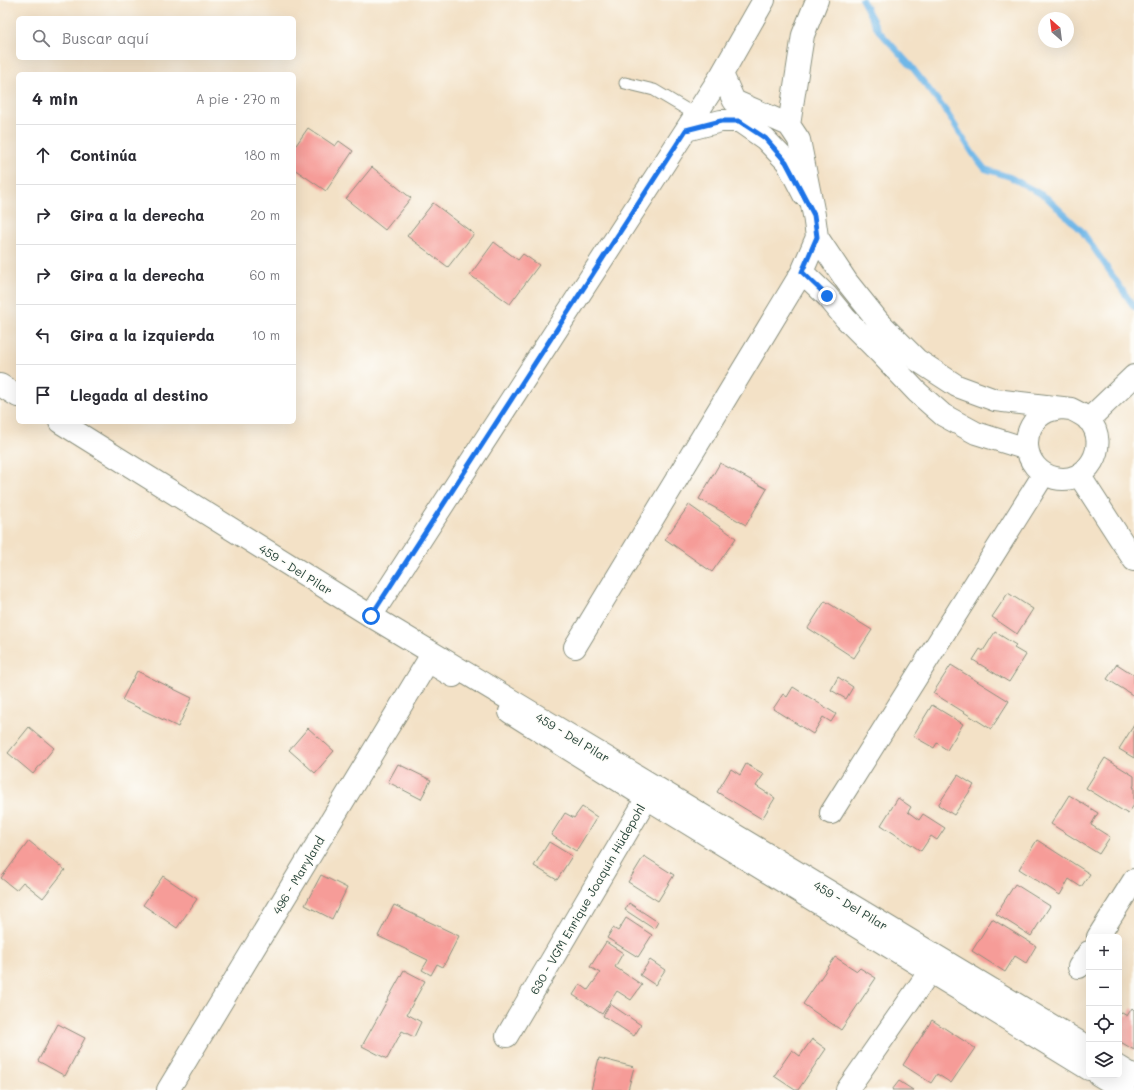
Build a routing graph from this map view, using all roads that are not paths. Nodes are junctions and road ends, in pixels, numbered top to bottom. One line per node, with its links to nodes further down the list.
1 (764, 0): 3 (street)
2 (817, 0): 6 (street)
3 (722, 74): 5 (street); 6 (street)
4 (625, 84): 5 (lane)
5 (691, 122): 7 (street); 20 (street)
6 (789, 125): 7 (street)
7 (814, 215): 8 (street)
8 (817, 237): 9 (street); 13 (street)
9 (802, 272): 16 (street); 21 (street)
10 (1134, 376): 14 (street)
11 (0, 385): 12 (street)
12 (16, 395)
13 (1060, 408): 14 (street); 16 (street)
14 (1088, 420): 18 (street)
15 (63, 424): 20 (street, 459 - Del Pilar)
16 (1027, 449): 17 (street)
17 (1044, 474): 18 (street); 24 (street)
18 (1079, 475): 19 (street)
19 (1134, 560)
20 (371, 616): 29 (street, 459 - Del Pilar)
21 (575, 647)
22 (428, 661): 23 (street, 630 - VGM Enrique Joaquín Hüdepohl); 34 (street, 496 - Maryland)
23 (647, 798): 27 (street); 28 (street, 630 - VGM Enrique Joaquín Hüdepohl)
24 (831, 812)
25 (1134, 880): 26 (street)
26 (1100, 934)
27 (930, 971): 30 (street); 35 (street)
28 (507, 1036)
29 (1086, 1046)
30 (1086, 1067)
31 (1122, 1069): 32 (street)
32 (1134, 1076)
33 (1104, 1078): 36 (street)
34 (168, 1090)
35 (847, 1090)
36 (1124, 1090)

